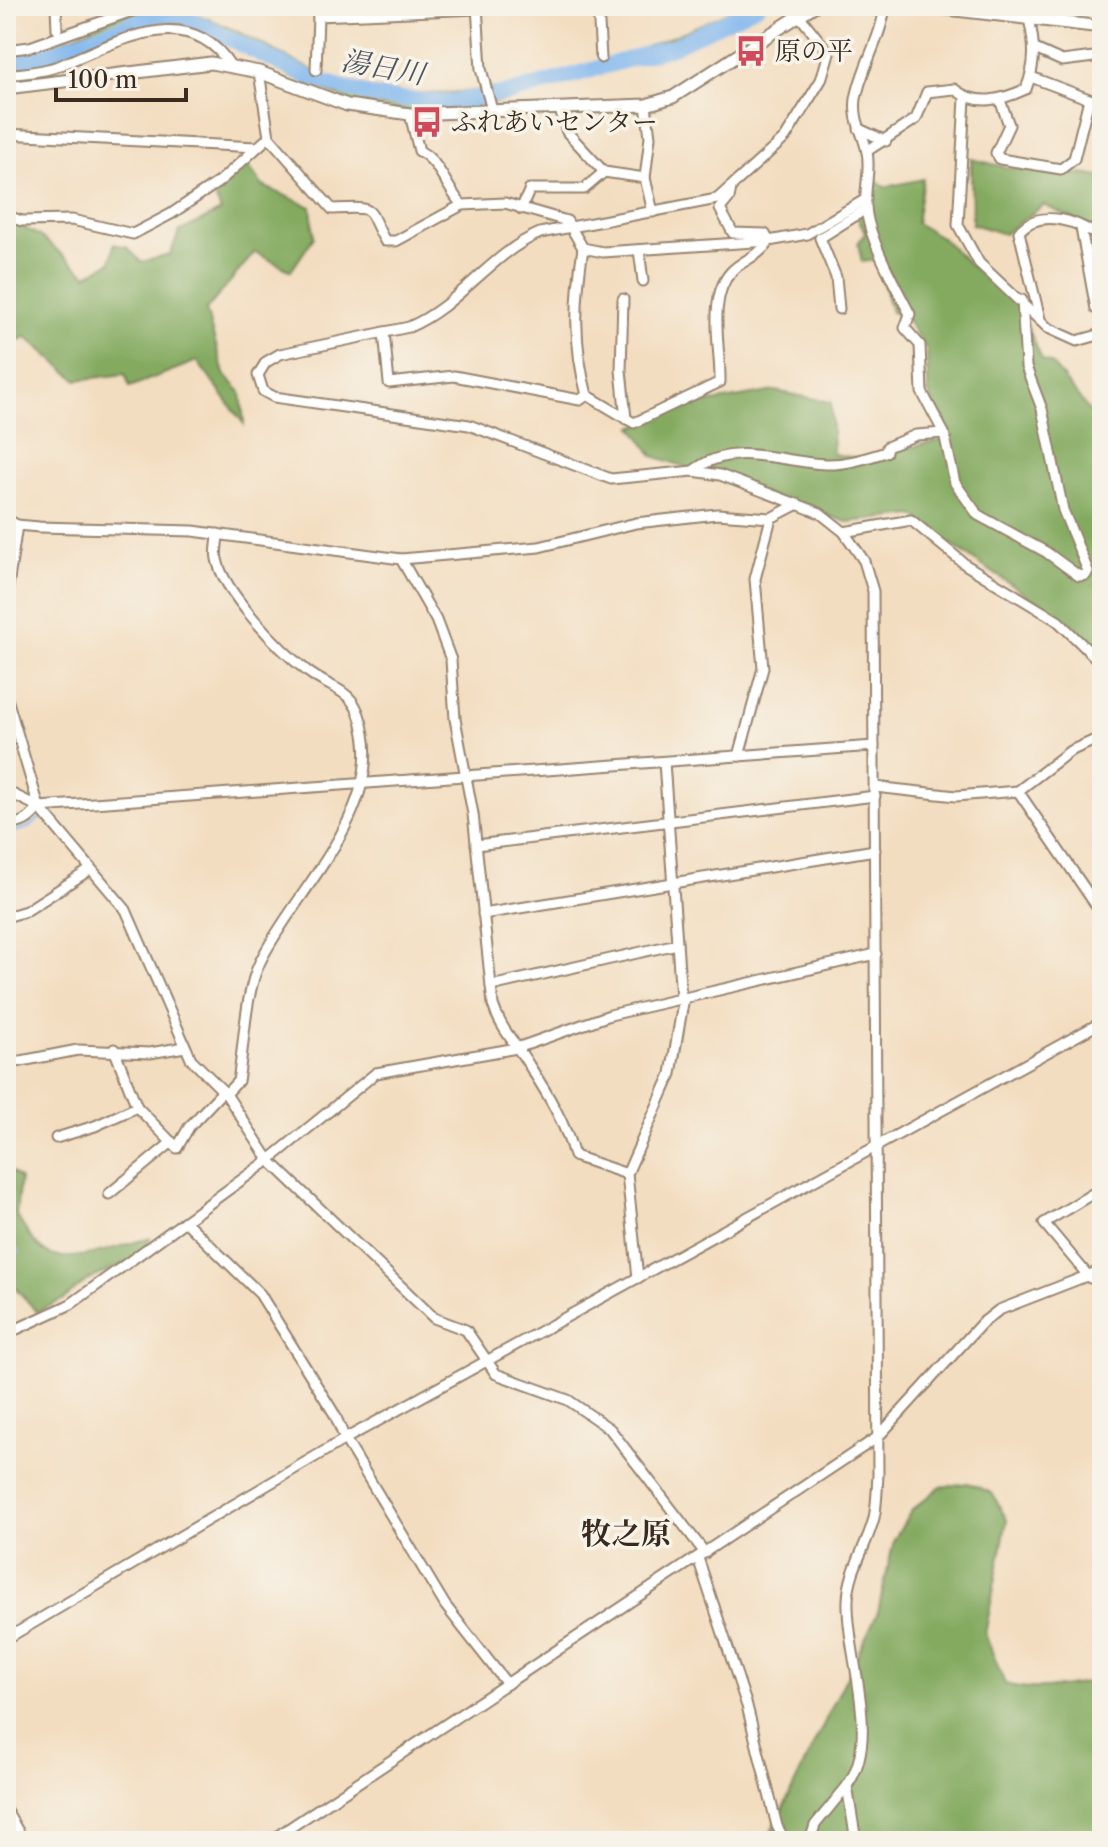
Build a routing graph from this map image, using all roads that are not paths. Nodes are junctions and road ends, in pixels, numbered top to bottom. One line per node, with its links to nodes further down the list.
1 (56, 6): 12 (street)
2 (146, 6): 14 (street)
3 (598, 6): 16 (street)
4 (885, 6): 31 (street)
5 (921, 6): 10 (main road)
6 (1036, 6): 10 (street)
7 (477, 7): 9 (street); 28 (street)
8 (803, 8): 27 (main road); 39 (street)
9 (318, 11): 18 (street)
10 (1032, 19): 11 (main road); 13 (street)
11 (1102, 27)
12 (57, 29)
13 (1035, 49): 15 (street); 21 (street)
14 (6, 50)
15 (1102, 56)
16 (601, 58)
17 (230, 65): 19 (main road); 20 (street); 22 (main road)
18 (316, 70)
19 (259, 72): 30 (main road); 33 (street)
20 (6, 75)
21 (1031, 77): 24 (street); 25 (street)
22 (6, 88)
23 (965, 98): 25 (street); 34 (street); 54 (street)
24 (1089, 99): 25 (street); 26 (street)
25 (1000, 100)
26 (1102, 104)
27 (646, 105): 29 (main road); 38 (street)
28 (491, 109): 29 (main road); 30 (main road)
29 (560, 110): 37 (street)
30 (410, 114): 41 (street)
31 (859, 129): 34 (street); 36 (street)
32 (6, 134): 35 (street)
33 (269, 137): 35 (street); 41 (street)
34 (886, 141): 36 (street)
35 (256, 147): 44 (street)
36 (867, 151): 40 (street)
37 (604, 172): 38 (street); 42 (street)
38 (645, 178): 43 (street)
39 (731, 188): 43 (street); 48 (street)
40 (866, 204): 48 (street); 55 (street); 62 (street)
41 (462, 205): 42 (street)
42 (521, 209): 45 (street)
43 (653, 212): 45 (street)
44 (13, 218)
45 (571, 227): 49 (street); 58 (street)
46 (1081, 228): 47 (street); 52 (street); 57 (street)
47 (1102, 240)
48 (769, 241): 50 (street); 61 (street)
49 (583, 248): 50 (street); 60 (street)
50 (639, 250): 51 (street)
51 (643, 281)
52 (1097, 284): 56 (street)
53 (623, 299): 61 (street)
54 (1022, 300): 57 (street); 62 (street)
55 (839, 309)
56 (1096, 309)
57 (1041, 322): 59 (street)
58 (384, 332): 60 (street); 63 (street)
59 (1102, 334)
60 (587, 395): 61 (street)
61 (626, 419)
62 (944, 433): 63 (street)
63 (693, 471): 64 (street)
64 (798, 504): 65 (street); 68 (street)
65 (771, 518): 70 (street); 76 (street)
66 (6, 519): 67 (street)
67 (17, 525): 69 (street); 71 (street)
68 (844, 532): 72 (street); 75 (street)
69 (218, 534): 70 (street); 79 (street)
70 (401, 559): 78 (street)
71 (6, 600)
72 (1102, 664)
73 (6, 695): 83 (street)
74 (1102, 737): 81 (street)
75 (874, 746): 76 (street); 82 (street)
76 (739, 756): 77 (street)
77 (664, 762): 78 (street); 84 (street)
78 (466, 778): 79 (street); 86 (street)
79 (361, 785): 83 (street); 102 (street)
80 (6, 791): 83 (street)
81 (1018, 791): 82 (street); 91 (street)
82 (875, 792): 84 (street); 87 (street)
83 (39, 807): 85 (street); 88 (street)
84 (668, 822): 86 (street); 89 (street)
85 (6, 825)
86 (476, 845): 90 (street)
87 (875, 850): 89 (street); 94 (street)
88 (91, 869): 92 (street); 98 (street)
89 (673, 883): 90 (street); 93 (street)
90 (483, 914): 95 (street)
91 (1102, 914)
92 (6, 917)
93 (677, 944): 95 (street); 96 (street)
94 (876, 954): 96 (street); 106 (street)
95 (491, 986): 99 (street)
96 (682, 998): 99 (street); 108 (street)
97 (1102, 1022): 106 (street)
98 (185, 1047): 100 (street); 102 (street)
99 (517, 1048): 107 (street); 108 (street)
100 (114, 1049): 101 (street); 103 (street)
101 (6, 1064)
102 (224, 1092): 105 (street); 107 (street)
103 (137, 1107): 104 (street); 105 (street)
104 (56, 1138)
105 (172, 1142): 110 (street)
106 (877, 1145): 113 (street); 117 (street)
107 (269, 1160): 111 (street); 116 (street)
108 (627, 1174): 113 (street)
109 (1102, 1188): 114 (street)
110 (109, 1194)
111 (185, 1221): 115 (street); 118 (street)
112 (1102, 1270): 114 (street)
113 (638, 1278): 116 (street)
114 (1090, 1278): 117 (street)
115 (6, 1334)
116 (488, 1360): 118 (street); 119 (street)
117 (878, 1437): 119 (street); 122 (street)
118 (345, 1439): 120 (street); 121 (street)
119 (701, 1556): 121 (street); 126 (street)
120 (6, 1639)
121 (507, 1684): 125 (street)
122 (847, 1786): 127 (street); 128 (street)
123 (6, 1811): 124 (street)
124 (24, 1841)
125 (270, 1841)
126 (785, 1841)
127 (810, 1841)
128 (856, 1841)

